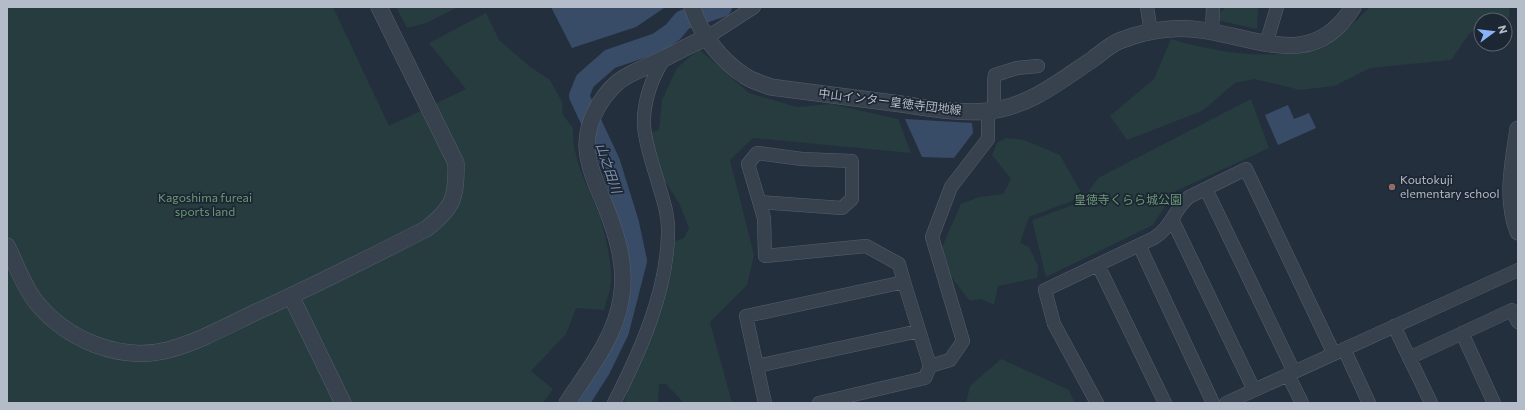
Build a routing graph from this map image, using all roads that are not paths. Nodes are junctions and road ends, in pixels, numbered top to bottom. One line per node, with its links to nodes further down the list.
1 (379, 7): 25 (street)
2 (754, 7): 10 (street)
3 (1147, 7): 8 (street)
4 (1213, 7): 9 (street)
5 (1277, 7): 11 (street)
6 (1354, 7): 11 (street, 中山インター皇徳寺団地線)
7 (692, 9): 10 (street, 中山インター皇徳寺団地線)
8 (1151, 32): 9 (street, 中山インター皇徳寺団地線); 14 (street, 中山インター皇徳寺団地線)
9 (1212, 32): 11 (street, 中山インター皇徳寺団地線)
10 (703, 33): 12 (street); 14 (street, 中山インター皇徳寺団地線)
11 (1266, 44)
12 (664, 59): 37 (street); 38 (street)
13 (1038, 66): 14 (street)
14 (991, 110): 33 (street)
15 (1518, 129): 19 (street)
16 (1206, 188): 18 (street); 30 (street); 34 (street)
17 (760, 202): 17 (street); 24 (street)
18 (1172, 220): 20 (street); 35 (street)
19 (1518, 232)
20 (1139, 245): 22 (street); 43 (street)
21 (7, 246): 25 (street)
22 (1098, 265): 41 (street); 42 (street)
23 (1518, 270): 27 (street)
24 (904, 282): 28 (street); 32 (street)
25 (291, 296): 36 (street)
26 (1518, 322): 29 (street)
27 (1394, 326): 30 (street); 31 (street)
28 (919, 331): 32 (street); 33 (street)
29 (1462, 334): 31 (street); 48 (street)
30 (1339, 352): 34 (street); 46 (street)
31 (1409, 358): 47 (street)
32 (757, 366): 39 (street)
33 (930, 366): 40 (street)
34 (1291, 373): 35 (street); 45 (street)
35 (1254, 390): 44 (street)
36 (343, 403)
37 (567, 403)
38 (614, 403)
39 (765, 403)
40 (819, 403)
41 (1097, 403)
42 (1165, 403)
43 (1213, 403)
44 (1226, 403)
45 (1302, 403)
46 (1369, 403)
47 (1431, 403)
48 (1494, 403)

